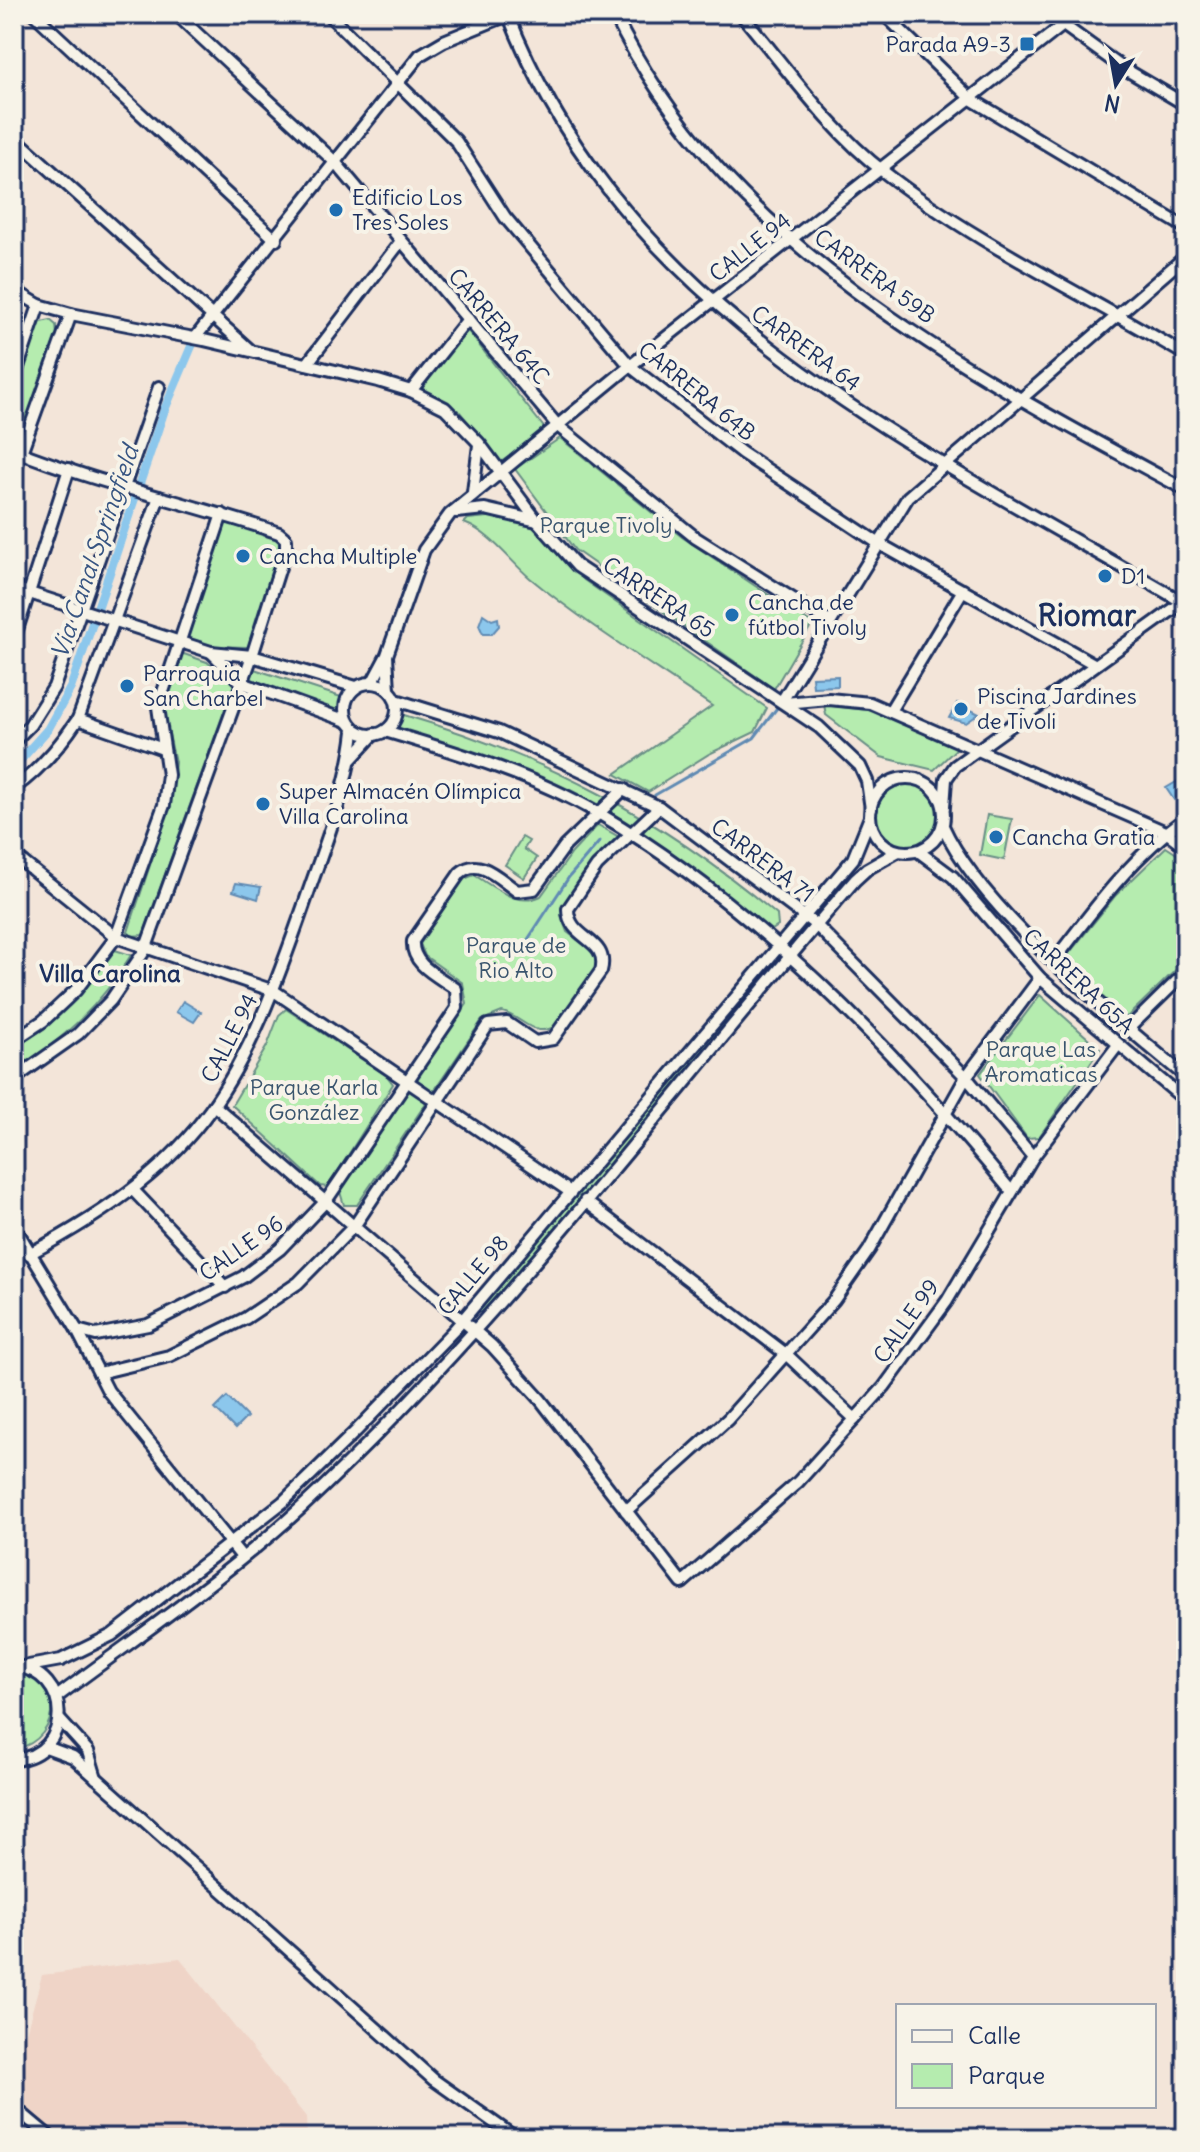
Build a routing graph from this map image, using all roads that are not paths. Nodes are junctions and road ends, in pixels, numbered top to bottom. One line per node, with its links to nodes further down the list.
1 (34, 14): 18 (street)
2 (176, 14): 15 (street, CARRERA 64C)
3 (328, 14): 11 (street, CARRERA 64B)
4 (509, 14): 11 (street); 23 (street, CARRERA 64)
5 (614, 14): 19 (street, CARRERA 59B)
6 (741, 14): 16 (street)
7 (884, 14): 12 (street)
8 (1048, 14): 10 (street)
9 (1077, 14): 10 (street, CALLE 94)
10 (1062, 26): 12 (street, CALLE 94); 13 (street)
11 (398, 81): 15 (street); 33 (street, CARRERA 64B)
12 (971, 99): 16 (street, CALLE 94); 17 (street)
13 (1186, 105)
14 (14, 137): 27 (street)
15 (335, 162): 18 (street); 20 (street, CARRERA 64C)
16 (881, 170): 19 (street, CALLE 94); 26 (street)
17 (1186, 228)
18 (276, 240): 27 (street)
19 (792, 240): 23 (street, CALLE 94); 37 (street, CARRERA 59B)
20 (401, 241): 28 (street, CARRERA 64C); 32 (street)
21 (1186, 256): 26 (street)
22 (14, 290): 24 (street, CARRERA 65)
23 (713, 302): 33 (street, CALLE 94); 41 (street, CARRERA 64)
24 (39, 305): 25 (street, CARRERA 65); 34 (street)
25 (71, 314): 29 (street, CARRERA 65); 40 (street)
26 (1118, 314): 31 (street); 37 (street)
27 (213, 316): 29 (street); 30 (street)
28 (468, 319): 36 (street); 38 (street, CARRERA 64C)
29 (195, 338): 30 (street, CARRERA 65)
30 (252, 351): 32 (street, CARRERA 65)
31 (1186, 355)
32 (307, 364): 36 (street, CARRERA 65)
33 (630, 366): 38 (street, CALLE 94); 54 (street, CARRERA 64B)
34 (14, 379)
35 (159, 387): 45 (street)
36 (411, 391): 39 (street, CARRERA 65)
37 (1020, 397): 41 (street); 46 (street, CARRERA 59B)
38 (558, 426): 43 (street, CALLE 94); 61 (street, CARRERA 64C)
39 (479, 443): 43 (street, CARRERA 65); 48 (street)
40 (17, 452): 42 (street); 44 (street)
41 (944, 463): 54 (street); 58 (street, CARRERA 64)
42 (69, 469): 45 (street); 57 (street)
43 (500, 471): 47 (street, CARRERA 65); 48 (street, CALLE 94)
44 (14, 472)
45 (129, 490): 49 (street); 59 (street)
46 (1186, 490)
47 (516, 493): 50 (street); 53 (street, CARRERA 65)
48 (472, 495): 52 (street, CALLE 94)
49 (159, 497): 51 (street); 60 (street)
50 (504, 513): 52 (street); 53 (street)
51 (222, 514): 63 (street); 66 (street)
52 (450, 514): 65 (street, CALLE 94)
53 (537, 521): 73 (street, CARRERA 65)
54 (878, 543): 56 (street, CARRERA 64B); 61 (street)
55 (14, 588): 57 (street)
56 (963, 590): 67 (street, CARRERA 64B); 74 (street)
57 (30, 595): 59 (street); 62 (street)
58 (1185, 602): 67 (street)
59 (85, 613): 60 (street); 79 (street)
60 (109, 620): 63 (street); 75 (street)
61 (828, 621): 73 (street)
62 (14, 639)
63 (178, 641): 64 (street); 80 (street)
64 (211, 652): 66 (street); 68 (street)
65 (387, 655): 69 (street, CALLE 94); 71 (street, CALLE 94)
66 (252, 656): 68 (street); 70 (street)
67 (1094, 664): 81 (street)
68 (242, 683): 76 (street); 101 (street)
69 (372, 683): 70 (street); 71 (street)
70 (356, 687): 76 (street)
71 (389, 690): 72 (street)
72 (396, 700): 78 (street); 84 (street, CARRERA 71)
73 (783, 702): 74 (street); 87 (street)
74 (890, 711): 81 (street)
75 (78, 719): 80 (street); 83 (street)
76 (347, 721): 77 (street)
77 (354, 731): 78 (street); 82 (street, CALLE 94)
78 (380, 733): 82 (street, CALLE 94); 88 (street)
79 (14, 741)
80 (163, 749): 99 (street)
81 (975, 750): 86 (street); 91 (street)
82 (351, 759): 106 (street, CALLE 94)
83 (14, 788)
84 (624, 789): 85 (street, CARRERA 71); 88 (street, CALLE 96)
85 (659, 807): 92 (street); 97 (street, CARRERA 71)
86 (944, 807): 87 (street); 90 (street)
87 (870, 813): 95 (street); 97 (street, CALLE 98)
88 (600, 814): 92 (street); 113 (street, CALLE 96)
89 (1186, 818): 91 (street)
90 (943, 826): 94 (street); 103 (street, CARRERA 65A)
91 (1166, 832): 93 (street); 103 (street)
92 (629, 834): 100 (street); 114 (street)
93 (1186, 847)
94 (918, 851): 95 (street); 105 (street, CARRERA 65A)
95 (897, 852): 98 (street, CALLE 98)
96 (14, 855): 99 (street)
97 (803, 915): 98 (street, CARRERA 71); 100 (street, CALLE 98)
98 (816, 925): 102 (street, CALLE 98); 110 (street, CARRERA 71)
99 (116, 937): 101 (street); 108 (street)
100 (777, 947): 102 (street); 120 (street, CALLE 98)
101 (145, 950): 106 (street); 112 (street)
102 (789, 958): 117 (street); 123 (street, CALLE 98)
103 (1054, 961): 107 (street, CARRERA 65A)
104 (1186, 972): 107 (street)
105 (1040, 978): 109 (street, CARRERA 65A); 110 (street)
106 (274, 991): 113 (street); 116 (street, CALLE 94)
107 (1128, 1029): 111 (street, CARRERA 65A)
108 (14, 1040)
109 (1118, 1045): 115 (street, CARRERA 65A); 118 (street, CALLE 99)
110 (966, 1077): 117 (street); 118 (street, CARRERA 71)
111 (1186, 1077)
112 (14, 1079)
113 (407, 1080): 114 (street); 122 (street, CALLE 96)
114 (437, 1101): 120 (street); 124 (street)
115 (1186, 1101)
116 (216, 1107): 119 (street, CALLE 94); 122 (street)
117 (946, 1112): 121 (street); 131 (street)
118 (1033, 1157): 121 (street, CALLE 99)
119 (134, 1191): 126 (street, CALLE 94); 127 (street)
120 (569, 1191): 128 (street, CALLE 98)
121 (1011, 1191): 133 (street, CALLE 99)
122 (326, 1201): 124 (street); 127 (street, CALLE 96)
123 (585, 1201): 130 (street, CALLE 98); 131 (street)
124 (355, 1225): 128 (street); 132 (street)
125 (14, 1226): 126 (street)
126 (29, 1254): 129 (street)
127 (225, 1287): 129 (street, CALLE 96)
128 (462, 1320): 130 (street); 135 (street, CALLE 98)
129 (77, 1330): 132 (street)
130 (475, 1331): 134 (street); 136 (street, CALLE 98)
131 (787, 1355): 133 (street); 134 (street)
132 (99, 1373): 135 (street)
133 (855, 1419): 134 (street, CALLE 99)
134 (626, 1511)
135 (231, 1544): 136 (street); 137 (street, CALLE 98)
136 (242, 1557): 138 (street, CALLE 98)
137 (19, 1666): 138 (street)
138 (58, 1696): 139 (street)
139 (60, 1720): 140 (street); 142 (street)
140 (46, 1747): 141 (street); 142 (street)
141 (14, 1760)
142 (96, 1778): 145 (street)
143 (14, 2107): 144 (street)
144 (51, 2138)
145 (516, 2138)

